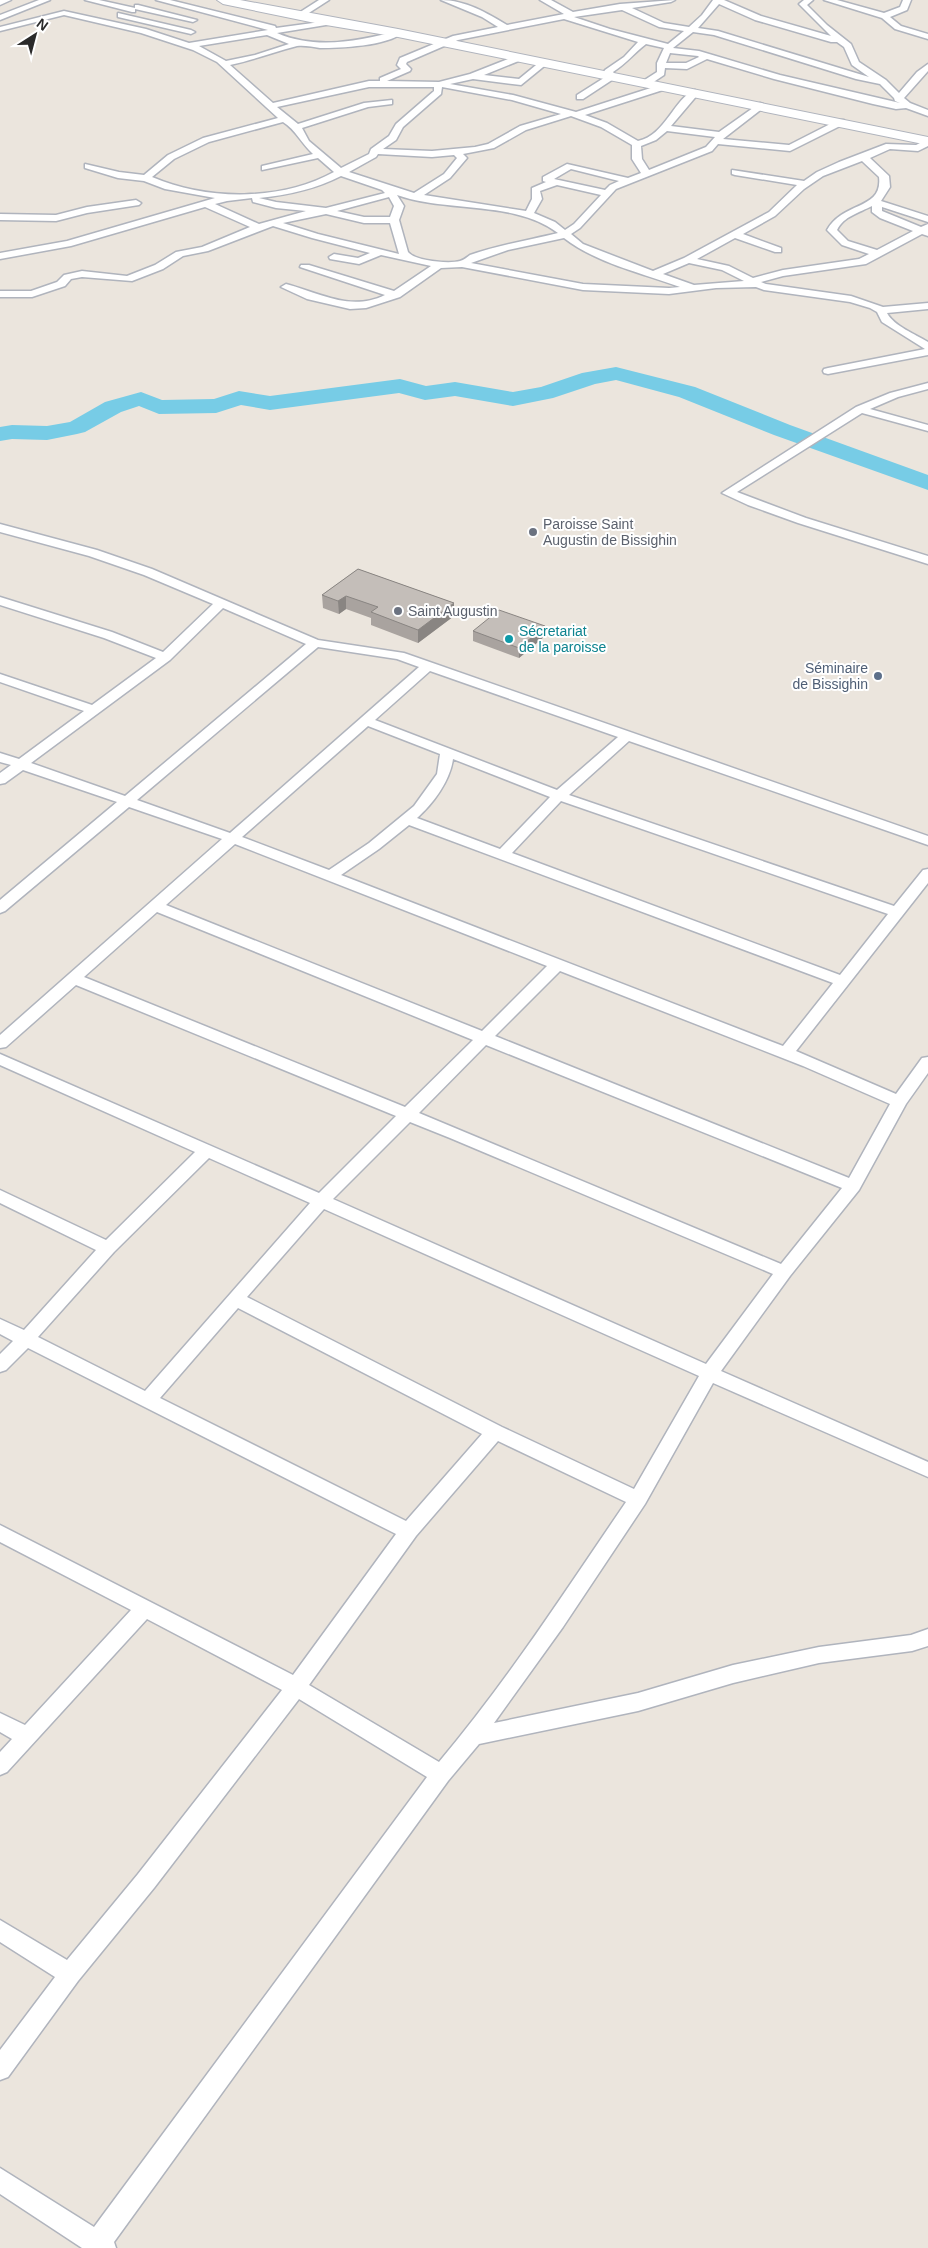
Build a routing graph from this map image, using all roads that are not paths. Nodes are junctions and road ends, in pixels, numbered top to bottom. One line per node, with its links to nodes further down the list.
1 (7, 0): 18 (street)
2 (46, 0): 28 (street)
3 (90, 0): 20 (street)
4 (151, 0): 20 (street)
5 (160, 0): 21 (street)
6 (223, 0): 25 (street)
7 (306, 0): 16 (street)
8 (445, 0): 34 (street)
9 (544, 0): 23 (street)
10 (640, 0): 17 (street)
11 (670, 0): 17 (street); 24 (street)
12 (718, 0): 33 (street); 38 (street)
13 (809, 0): 47 (street)
14 (828, 0): 26 (street)
15 (907, 0): 26 (street)
16 (322, 2): 25 (street)
17 (650, 2): 19 (street)
18 (0, 3)
19 (620, 6): 23 (street); 24 (street)
20 (135, 8): 22 (street); 27 (street)
21 (196, 10): 27 (street); 37 (street)
22 (121, 14): 29 (street); 32 (street)
23 (568, 15): 34 (street); 45 (street)
24 (656, 15): 38 (street); 49 (street)
25 (298, 16): 31 (street)
26 (885, 16): 43 (street)
27 (180, 17): 30 (street); 32 (street)
28 (0, 18)
29 (105, 22): 35 (street); 39 (street)
30 (199, 22)
31 (332, 22): 37 (street); 41 (street)
32 (161, 24): 39 (street); 44 (street)
33 (790, 27): 47 (street); 50 (street)
34 (505, 28): 46 (street)
35 (0, 29)
36 (229, 29): 42 (street)
37 (281, 29): 40 (street)
38 (691, 29): 50 (street); 52 (street)
39 (143, 31): 51 (street)
40 (267, 32): 42 (street); 48 (street)
41 (398, 33): 46 (street); 48 (street)
42 (254, 34): 44 (street)
43 (928, 37)
44 (214, 40): 51 (street)
45 (644, 41): 49 (street); 60 (street)
46 (442, 42): 54 (street); 63 (street)
47 (841, 42): 61 (street)
48 (299, 44): 56 (street)
49 (656, 44): 52 (street)
50 (751, 44): 61 (street)
51 (194, 46): 56 (street)
52 (668, 48): 53 (street); 57 (street)
53 (707, 56): 57 (street); 69 (street)
54 (518, 58): 55 (street); 59 (street)
55 (544, 63): 59 (street); 60 (street)
56 (224, 64): 70 (street)
57 (661, 65): 62 (street)
58 (928, 67): 67 (street)
59 (474, 76): 64 (street)
60 (612, 76): 62 (street); 71 (street)
61 (883, 82): 67 (street)
62 (646, 83): 65 (street)
63 (369, 84): 64 (street); 70 (street)
64 (438, 84): 74 (street); 82 (street)
65 (663, 87): 66 (street); 71 (street)
66 (695, 93): 72 (street); 78 (street)
67 (898, 98): 69 (street)
68 (389, 102): 77 (street)
69 (907, 105): 73 (street)
70 (271, 106): 75 (street)
71 (606, 106): 74 (street)
72 (760, 106): 76 (street); 79 (street)
73 (928, 113)
74 (573, 114): 81 (street); 83 (street)
75 (284, 119): 77 (street); 91 (street)
76 (841, 122): 79 (street); 80 (street)
77 (296, 127): 84 (street)
78 (665, 128): 79 (street); 81 (street)
79 (719, 138): 90 (street)
80 (927, 139): 85 (street)
81 (636, 144): 90 (street)
82 (374, 151): 83 (street); 88 (street)
83 (458, 152): 98 (street)
84 (319, 155): 87 (street); 88 (street)
85 (864, 157): 94 (street); 101 (street)
86 (88, 166): 91 (street)
87 (266, 168)
88 (340, 172): 95 (street); 97 (street)
89 (735, 172): 94 (street)
90 (646, 173): 92 (street)
91 (146, 178): 99 (street)
92 (626, 180): 93 (street); 96 (street)
93 (556, 182): 96 (street); 104 (street)
94 (805, 184): 111 (street)
95 (389, 191): 98 (street); 103 (street); 107 (street)
96 (607, 193): 112 (street)
97 (247, 196): 99 (street); 103 (street)
98 (416, 196): 104 (street)
99 (226, 198): 102 (street)
100 (136, 203): 105 (street)
101 (876, 203): 106 (street); 110 (street); 115 (street)
102 (206, 204): 109 (street); 116 (street)
103 (326, 211): 107 (street); 108 (street)
104 (529, 214): 112 (street)
105 (0, 216)
106 (928, 219)
107 (394, 220): 118 (street)
108 (274, 223): 109 (street); 114 (street)
109 (258, 227): 127 (street)
110 (926, 230): 115 (street)
111 (733, 234): 113 (street); 119 (street)
112 (564, 235): 120 (street); 123 (street)
113 (778, 250)
114 (378, 253): 117 (street); 118 (street)
115 (878, 254): 124 (street)
116 (0, 256)
117 (334, 256)
118 (408, 259): 121 (street)
119 (688, 260): 123 (street); 124 (street)
120 (462, 264): 121 (street); 126 (street)
121 (439, 265): 128 (street)
122 (305, 267): 128 (street)
123 (654, 274): 126 (street)
124 (753, 283): 126 (street); 130 (street)
125 (286, 287): 128 (street)
126 (694, 288)
127 (0, 294)
128 (396, 295)
129 (928, 306): 130 (street)
130 (881, 310): 131 (street)
131 (928, 347)
132 (928, 352): 133 (street)
133 (828, 370)
134 (928, 386): 135 (street)
135 (860, 409): 136 (street); 138 (street)
136 (928, 428)
137 (0, 528): 140 (street)
138 (928, 560)
139 (0, 601): 142 (street)
140 (222, 602): 141 (street); 142 (street)
141 (315, 643): 143 (street); 153 (street)
142 (166, 657): 145 (street)
143 (428, 666): 146 (street); 147 (street)
144 (0, 678): 145 (street)
145 (94, 710): 150 (street)
146 (366, 721): 148 (street); 155 (street)
147 (628, 735): 152 (street); 156 (street)
148 (447, 751): 152 (street); 154 (street)
149 (0, 757): 150 (street)
150 (20, 764): 151 (street); 153 (street)
151 (0, 780)
152 (559, 796): 157 (street); 162 (street)
153 (127, 802): 155 (street); 161 (street)
154 (407, 819): 157 (street); 159 (street)
155 (232, 838): 159 (street); 160 (street)
156 (928, 841)
157 (502, 855): 165 (street)
158 (928, 873): 162 (street)
159 (330, 876): 163 (street)
160 (155, 906): 164 (street); 166 (street)
161 (0, 908)
162 (897, 912): 165 (street)
163 (557, 965): 166 (street); 168 (street)
164 (73, 978): 167 (street); 172 (street)
165 (842, 981): 168 (street)
166 (484, 1038): 172 (street); 174 (street)
167 (0, 1043)
168 (786, 1052): 171 (street)
169 (0, 1059): 173 (street)
170 (928, 1062): 171 (street)
171 (899, 1102): 174 (street)
172 (408, 1114): 176 (street); 178 (street)
173 (206, 1151): 176 (street); 177 (street)
174 (853, 1186): 178 (street)
175 (0, 1196): 177 (street)
176 (321, 1201): 179 (street); 183 (street)
177 (108, 1248): 181 (street)
178 (784, 1272): 183 (street)
179 (237, 1300): 184 (street); 185 (street)
180 (0, 1326): 181 (street)
181 (26, 1339): 182 (street); 184 (street)
182 (0, 1365)
183 (709, 1374): 186 (street); 187 (street)
184 (148, 1400): 188 (street)
185 (495, 1432): 187 (street); 188 (street)
186 (928, 1470)
187 (638, 1499): 194 (street)
188 (409, 1531): 192 (street)
189 (0, 1533): 190 (street)
190 (145, 1608): 192 (street); 195 (street)
191 (928, 1637): 194 (street)
192 (296, 1687): 197 (street); 199 (street)
193 (0, 1722): 195 (street)
194 (473, 1736): 197 (street)
195 (27, 1737): 196 (street)
196 (0, 1766)
197 (441, 1774): 202 (street)
198 (0, 1930): 199 (street)
199 (70, 1974): 200 (street)
200 (0, 2068)
201 (0, 2180): 202 (street)
202 (99, 2247)

